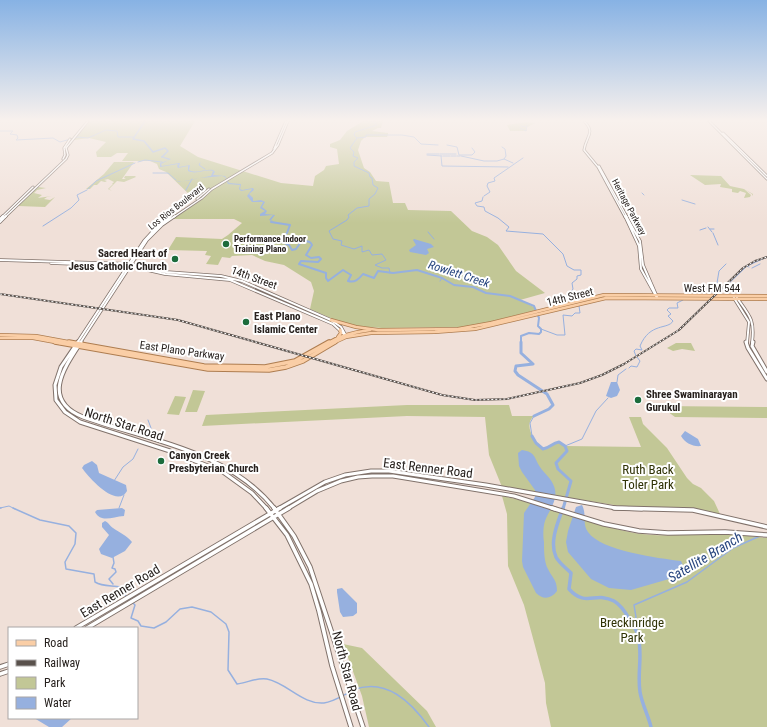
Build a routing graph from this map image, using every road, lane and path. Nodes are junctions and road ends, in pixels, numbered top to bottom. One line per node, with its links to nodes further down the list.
1 (67, 155): 6 (main road)
2 (265, 155): 8 (main road, Los Rios Boulevard)
3 (590, 155): 13 (main road, Heritage Parkway)
4 (746, 155): 5 (main road)
5 (767, 178)
6 (0, 220)
7 (0, 261): 8 (main road, 14th Street)
8 (129, 264): 9 (main road, Los Rios Boulevard); 10 (main road, Los Rios Boulevard); 17 (main road, 14th Street)
9 (117, 281): 10 (main road); 11 (main road, Los Rios Boulevard)
10 (121, 281): 12 (main road, Los Rios Boulevard)
11 (110, 292): 12 (main road); 19 (main road, Los Rios Boulevard)
12 (114, 292): 20 (main road, Los Rios Boulevard)
13 (657, 296): 14 (main road, West FM 544); 23 (main road, 14th Street)
14 (735, 297): 15 (main road, West FM 544); 16 (main road)
15 (767, 297)
16 (746, 312): 31 (main road); 32 (main road)
17 (312, 313): 18 (main road, 14th Street); 21 (main road, 14th Street)
18 (331, 320): 22 (main road); 24 (main road, 14th Street)
19 (89, 324): 20 (main road); 27 (main road, Los Rios Boulevard)
20 (93, 324): 27 (main road, Los Rios Boulevard)
21 (340, 330): 24 (main road, 14th Street); 26 (main road)
22 (378, 330): 23 (main road, 14th Street); 24 (main road, East Plano Parkway)
23 (435, 331): 24 (main road, 14th Street)
24 (345, 335): 26 (main road, East Plano Parkway); 28 (main road, East Plano Parkway)
25 (1, 337): 27 (main road, East Plano Parkway)
26 (338, 337): 28 (main road, East Plano Parkway)
27 (78, 344): 28 (main road, East Plano Parkway); 29 (main road, North Star Road); 30 (main road, North Star Road)
28 (326, 344)
29 (59, 371): 30 (main road); 34 (main road, North Star Road)
30 (63, 371): 33 (main road, North Star Road)
31 (767, 372)
32 (767, 379)
33 (97, 421): 34 (main road); 35 (main road, North Star Road)
34 (92, 426): 36 (main road, North Star Road)
35 (131, 433): 36 (main road); 37 (main road, North Star Road)
36 (128, 437): 38 (main road, North Star Road)
37 (227, 468): 38 (main road); 39 (main road, North Star Road)
38 (223, 472): 41 (main road, North Star Road)
39 (252, 485): 41 (main road); 43 (main road, North Star Road)
40 (318, 486): 42 (main road); 43 (main road, East Renner Road); 47 (main road, East Renner Road)
41 (248, 488): 44 (main road, North Star Road)
42 (320, 489): 45 (main road, East Renner Road); 48 (main road, East Renner Road)
43 (276, 510): 44 (main road, East Renner Road); 45 (main road, North Star Road)
44 (271, 512): 46 (main road, North Star Road); 49 (main road, East Renner Road)
45 (279, 513): 46 (main road, East Renner Road); 55 (main road, North Star Road)
46 (274, 516): 49 (main road, East Renner Road); 54 (main road, North Star Road)
47 (767, 527)
48 (767, 535)
49 (219, 546): 50 (main road, East Renner Road); 51 (main road, East Renner Road)
50 (149, 586): 51 (main road); 52 (main road, East Renner Road)
51 (150, 591): 53 (main road, East Renner Road)
52 (78, 627)
53 (89, 627)
54 (350, 727)
55 (363, 727)

